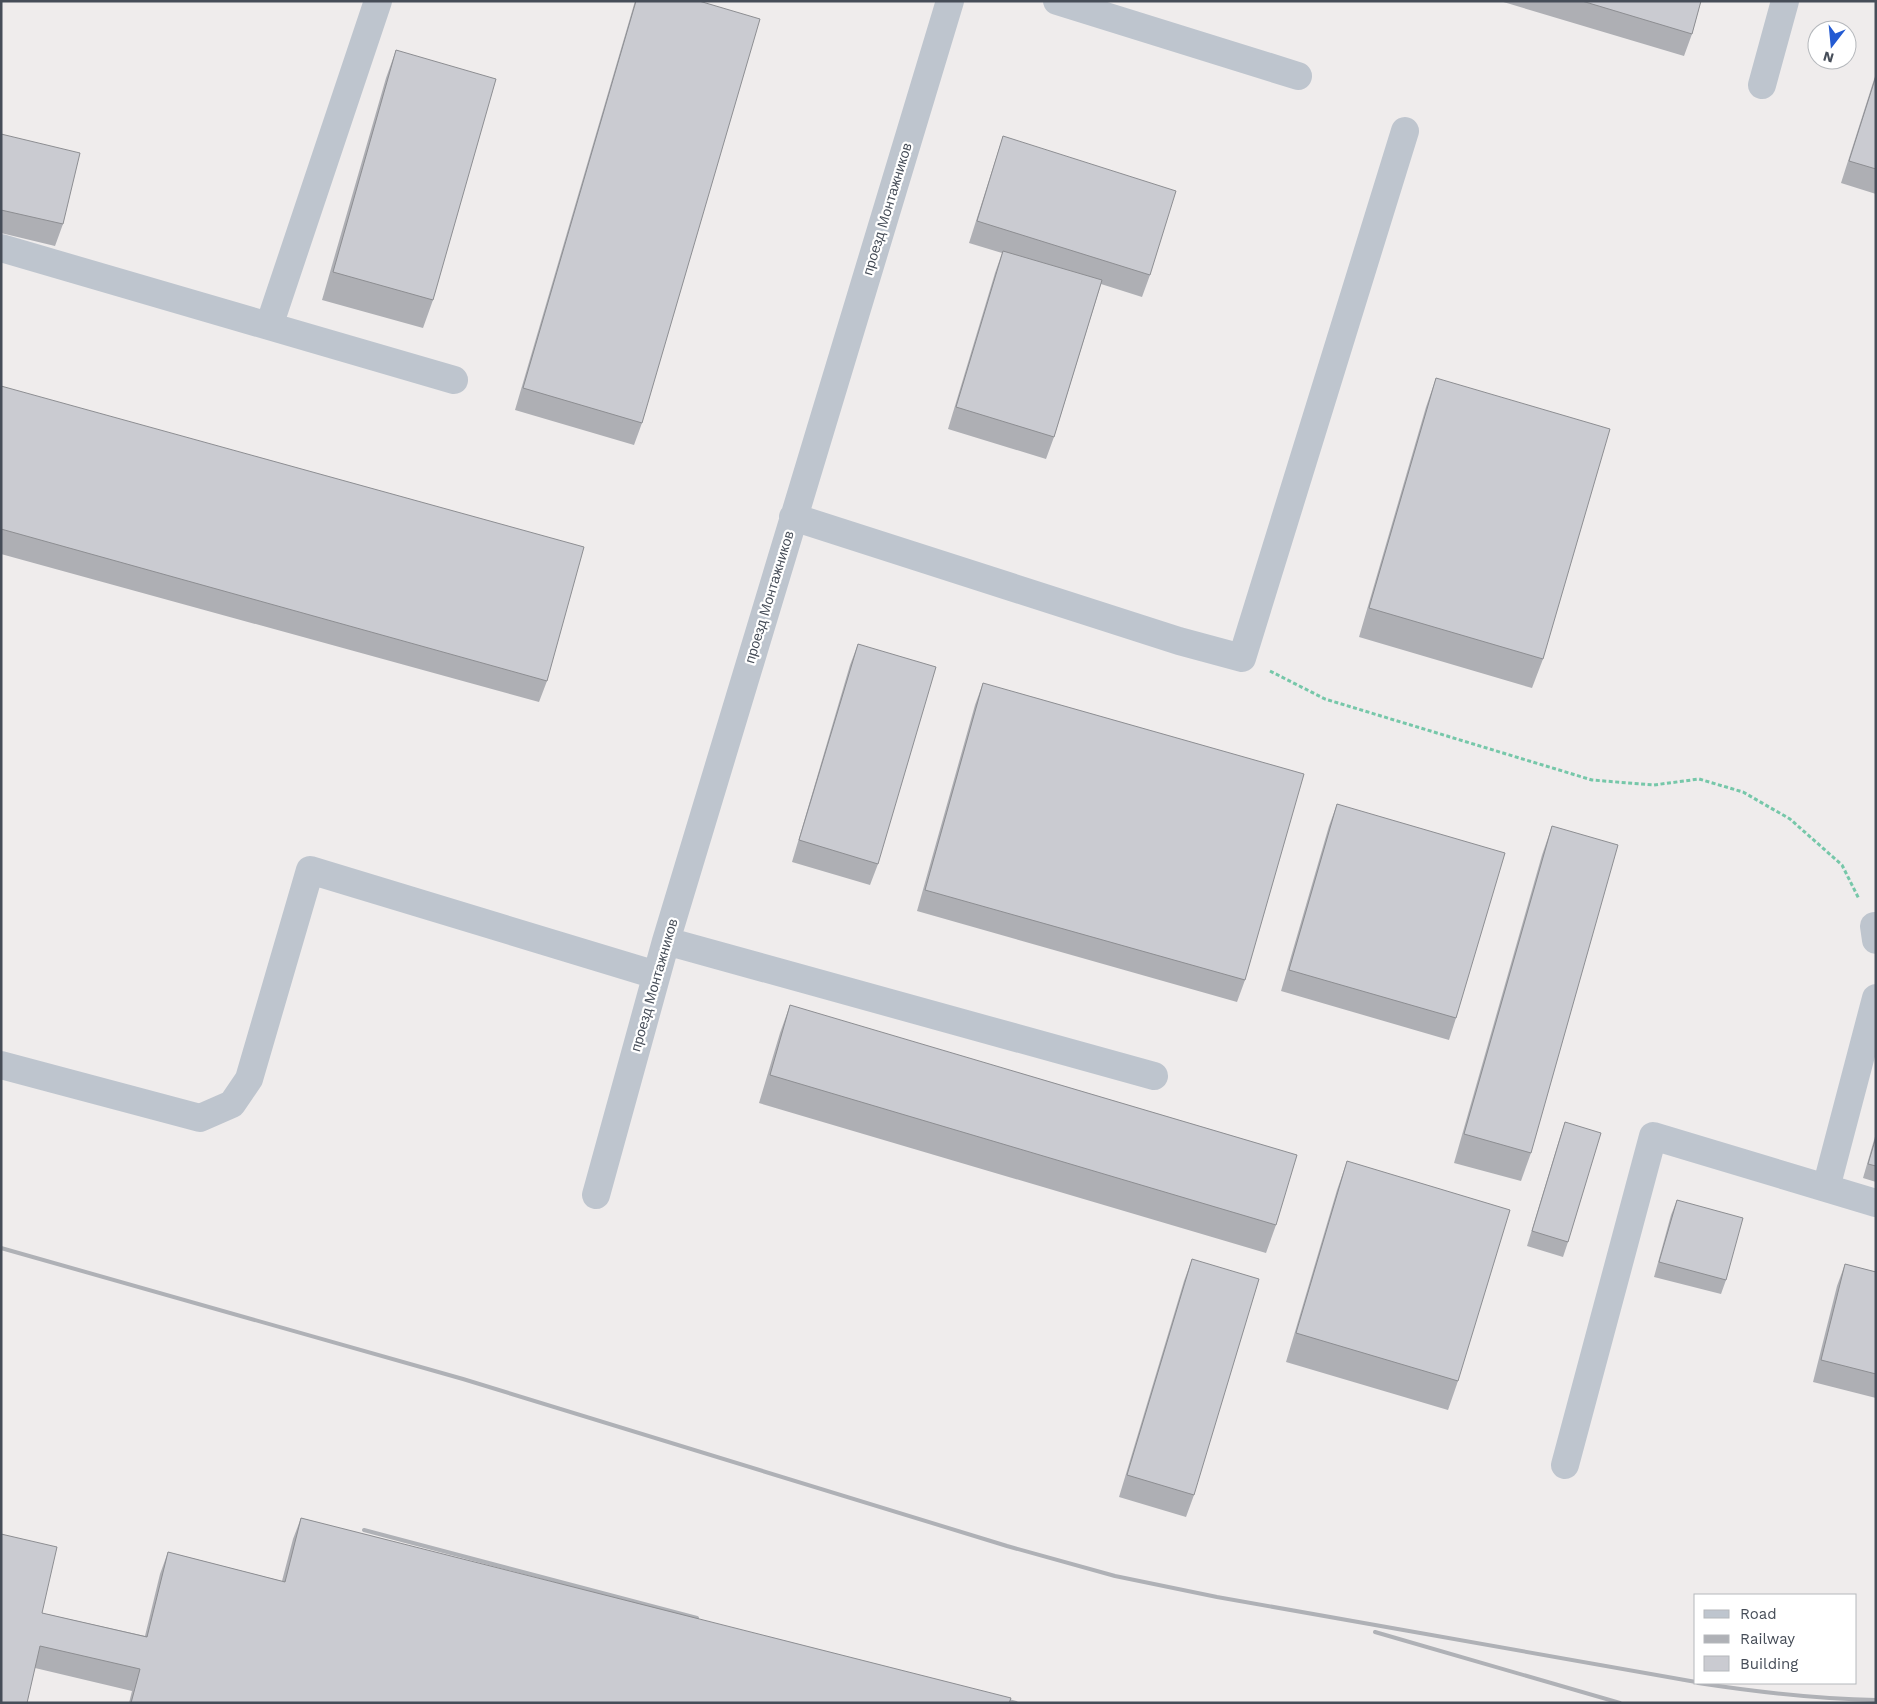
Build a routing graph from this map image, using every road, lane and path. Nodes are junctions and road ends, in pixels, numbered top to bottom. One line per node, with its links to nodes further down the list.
1 (378, 1): 9 (street)
2 (950, 1): 11 (street, проезд Монтажников)
3 (1056, 1): 5 (street)
4 (1785, 1): 6 (street)
5 (1298, 76)
6 (1762, 85)
7 (1405, 131): 12 (street)
8 (1, 248): 9 (street)
9 (269, 326): 10 (street)
10 (454, 380)
11 (793, 517): 12 (street); 14 (street, проезд Монтажников)
12 (1242, 658): 13 (path)
13 (1875, 933)
14 (666, 941): 15 (street, проезд Монтажников); 18 (street)
15 (656, 975): 17 (street); 20 (street, проезд Монтажников)
16 (1876, 998): 19 (street)
17 (1, 1065)
18 (1154, 1076)
19 (1826, 1188): 21 (street); 22 (street)
20 (596, 1195)
21 (1876, 1203)
22 (1565, 1465)

